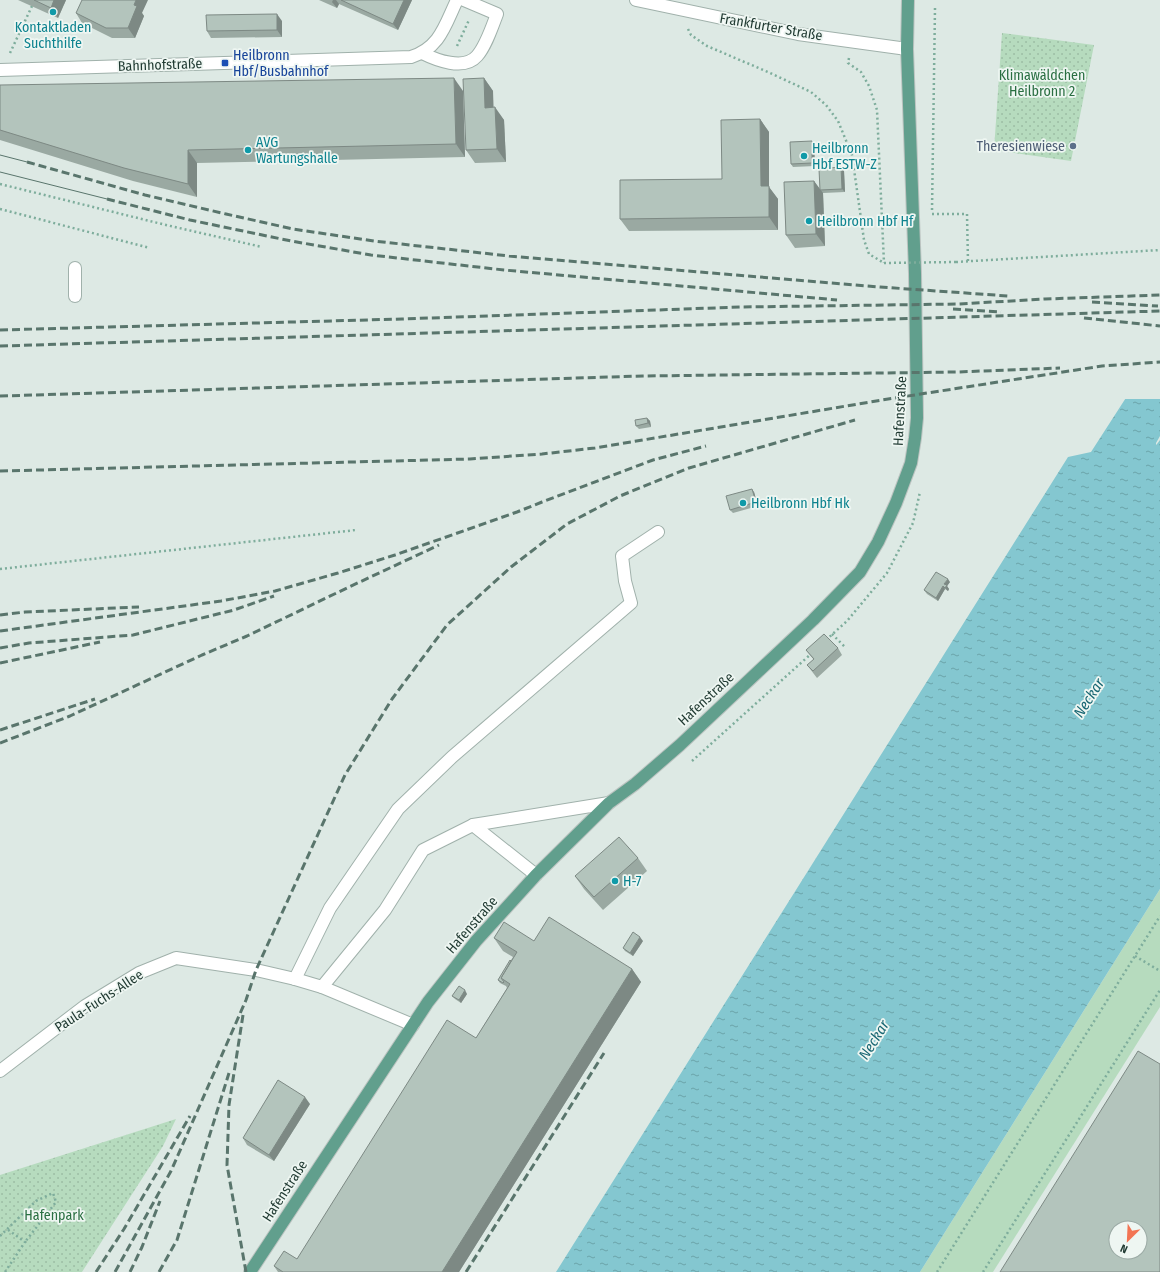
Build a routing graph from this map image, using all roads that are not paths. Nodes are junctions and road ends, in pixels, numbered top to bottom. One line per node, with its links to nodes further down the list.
1 (457, 0): 6 (street)
2 (464, 0): 6 (street)
3 (636, 0): 5 (street, Frankfurter Straße)
4 (908, 0): 5 (main road, Hafenstraße)
5 (908, 49): 11 (main road, Hafenstraße)
6 (422, 53): 7 (street, Bahnhofstraße)
7 (0, 70)
8 (75, 268): 9 (street)
9 (75, 296)
10 (658, 532): 14 (street)
11 (609, 803): 12 (street); 13 (main road, Hafenstraße)
12 (473, 825): 13 (street); 15 (street)
13 (536, 875): 16 (main road, Hafenstraße)
14 (295, 979): 15 (street, Paula-Fuchs-Allee); 17 (street, Paula-Fuchs-Allee)
15 (322, 987): 16 (street, Paula-Fuchs-Allee)
16 (412, 1025): 18 (main road, Hafenstraße)
17 (0, 1071)
18 (250, 1272)

